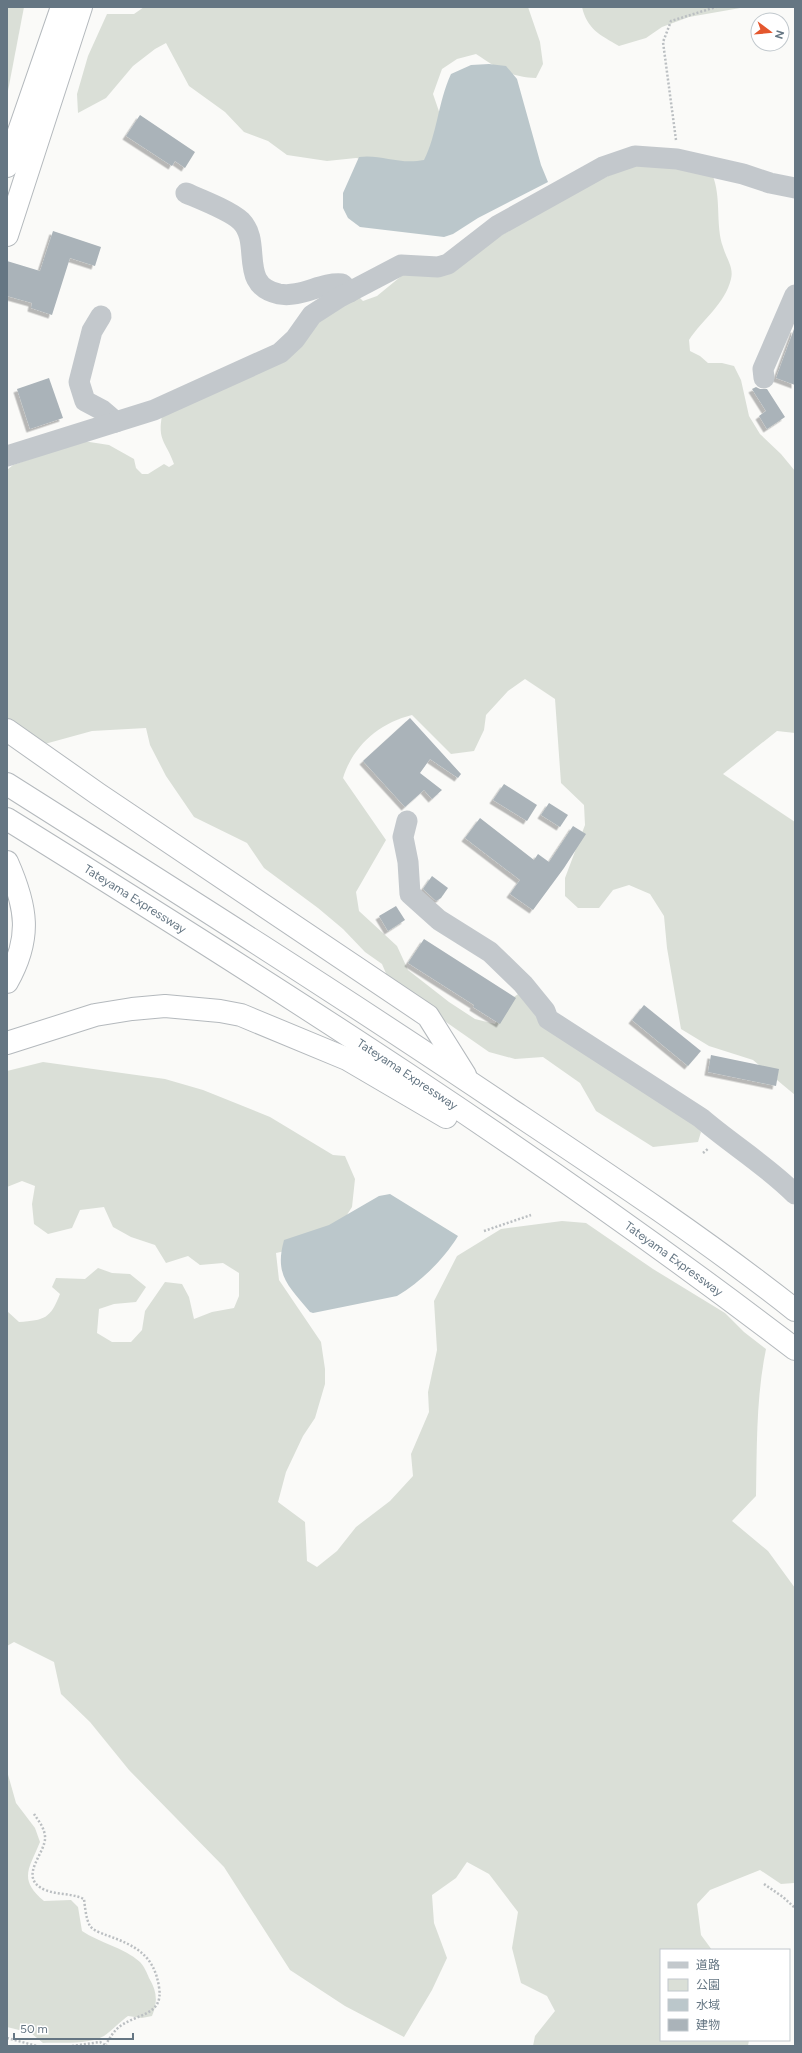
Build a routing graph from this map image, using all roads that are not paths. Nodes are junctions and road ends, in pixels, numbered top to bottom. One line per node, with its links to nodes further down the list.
1 (62, 7): 3 (highway)
2 (81, 7): 6 (highway)
3 (7, 166)
4 (795, 188): 7 (street)
5 (186, 192): 7 (street)
6 (7, 235)
7 (350, 292): 11 (street)
8 (795, 295): 10 (street)
9 (101, 316): 11 (street)
10 (764, 378)
11 (116, 422): 12 (street)
12 (9, 460)
13 (7, 730): 20 (highway)
14 (7, 784): 20 (highway)
15 (7, 819): 22 (highway, Tateyama Expressway)
16 (407, 821): 21 (street)
17 (7, 862): 18 (highway)
18 (7, 982)
19 (7, 1043): 22 (highway)
20 (468, 1081): 23 (highway)
21 (795, 1194)
22 (608, 1212): 24 (highway, Tateyama Expressway)
23 (795, 1310)
24 (795, 1349)

